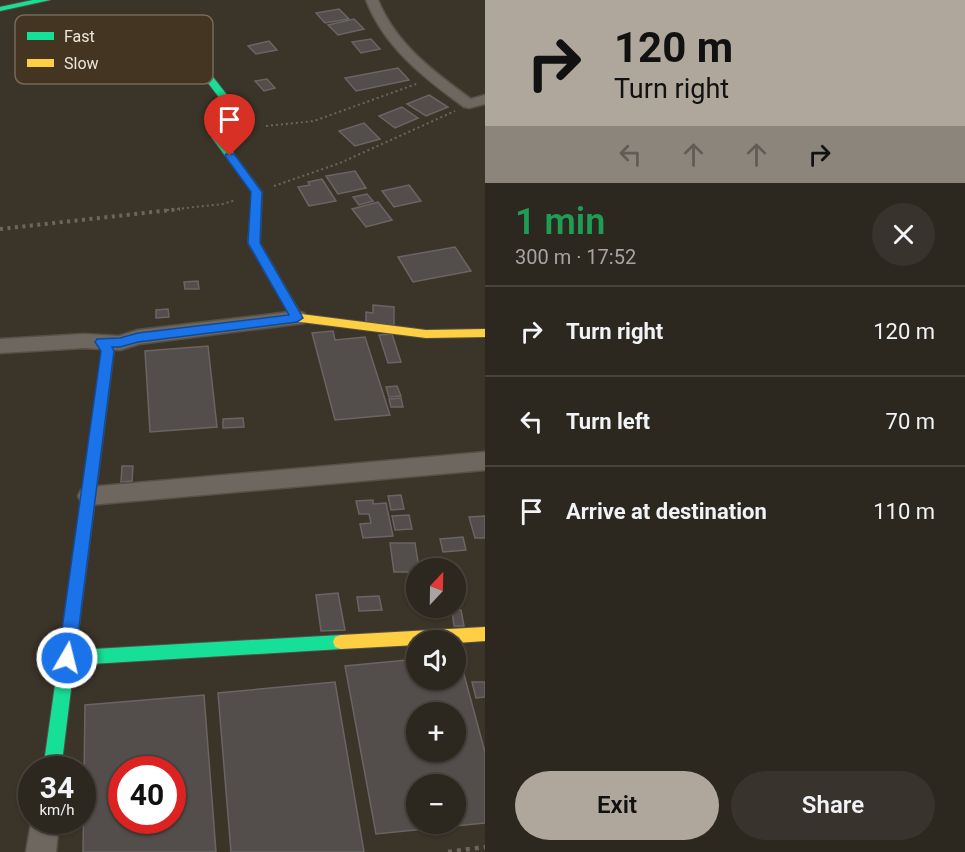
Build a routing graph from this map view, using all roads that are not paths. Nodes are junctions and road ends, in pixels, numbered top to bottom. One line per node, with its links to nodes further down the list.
1 (46, 0): 3 (street)
2 (372, 0): 5 (street)
3 (0, 9)
4 (213, 84): 6 (street)
5 (485, 99)
6 (297, 318): 7 (street); 8 (street)
7 (485, 333)
8 (101, 342): 9 (street); 11 (street)
9 (0, 346)
10 (485, 461): 11 (street)
11 (89, 496): 13 (street)
12 (485, 634): 13 (street)
13 (67, 658): 14 (street)
14 (54, 756)
15 (43, 834): 16 (street)
16 (41, 852)

